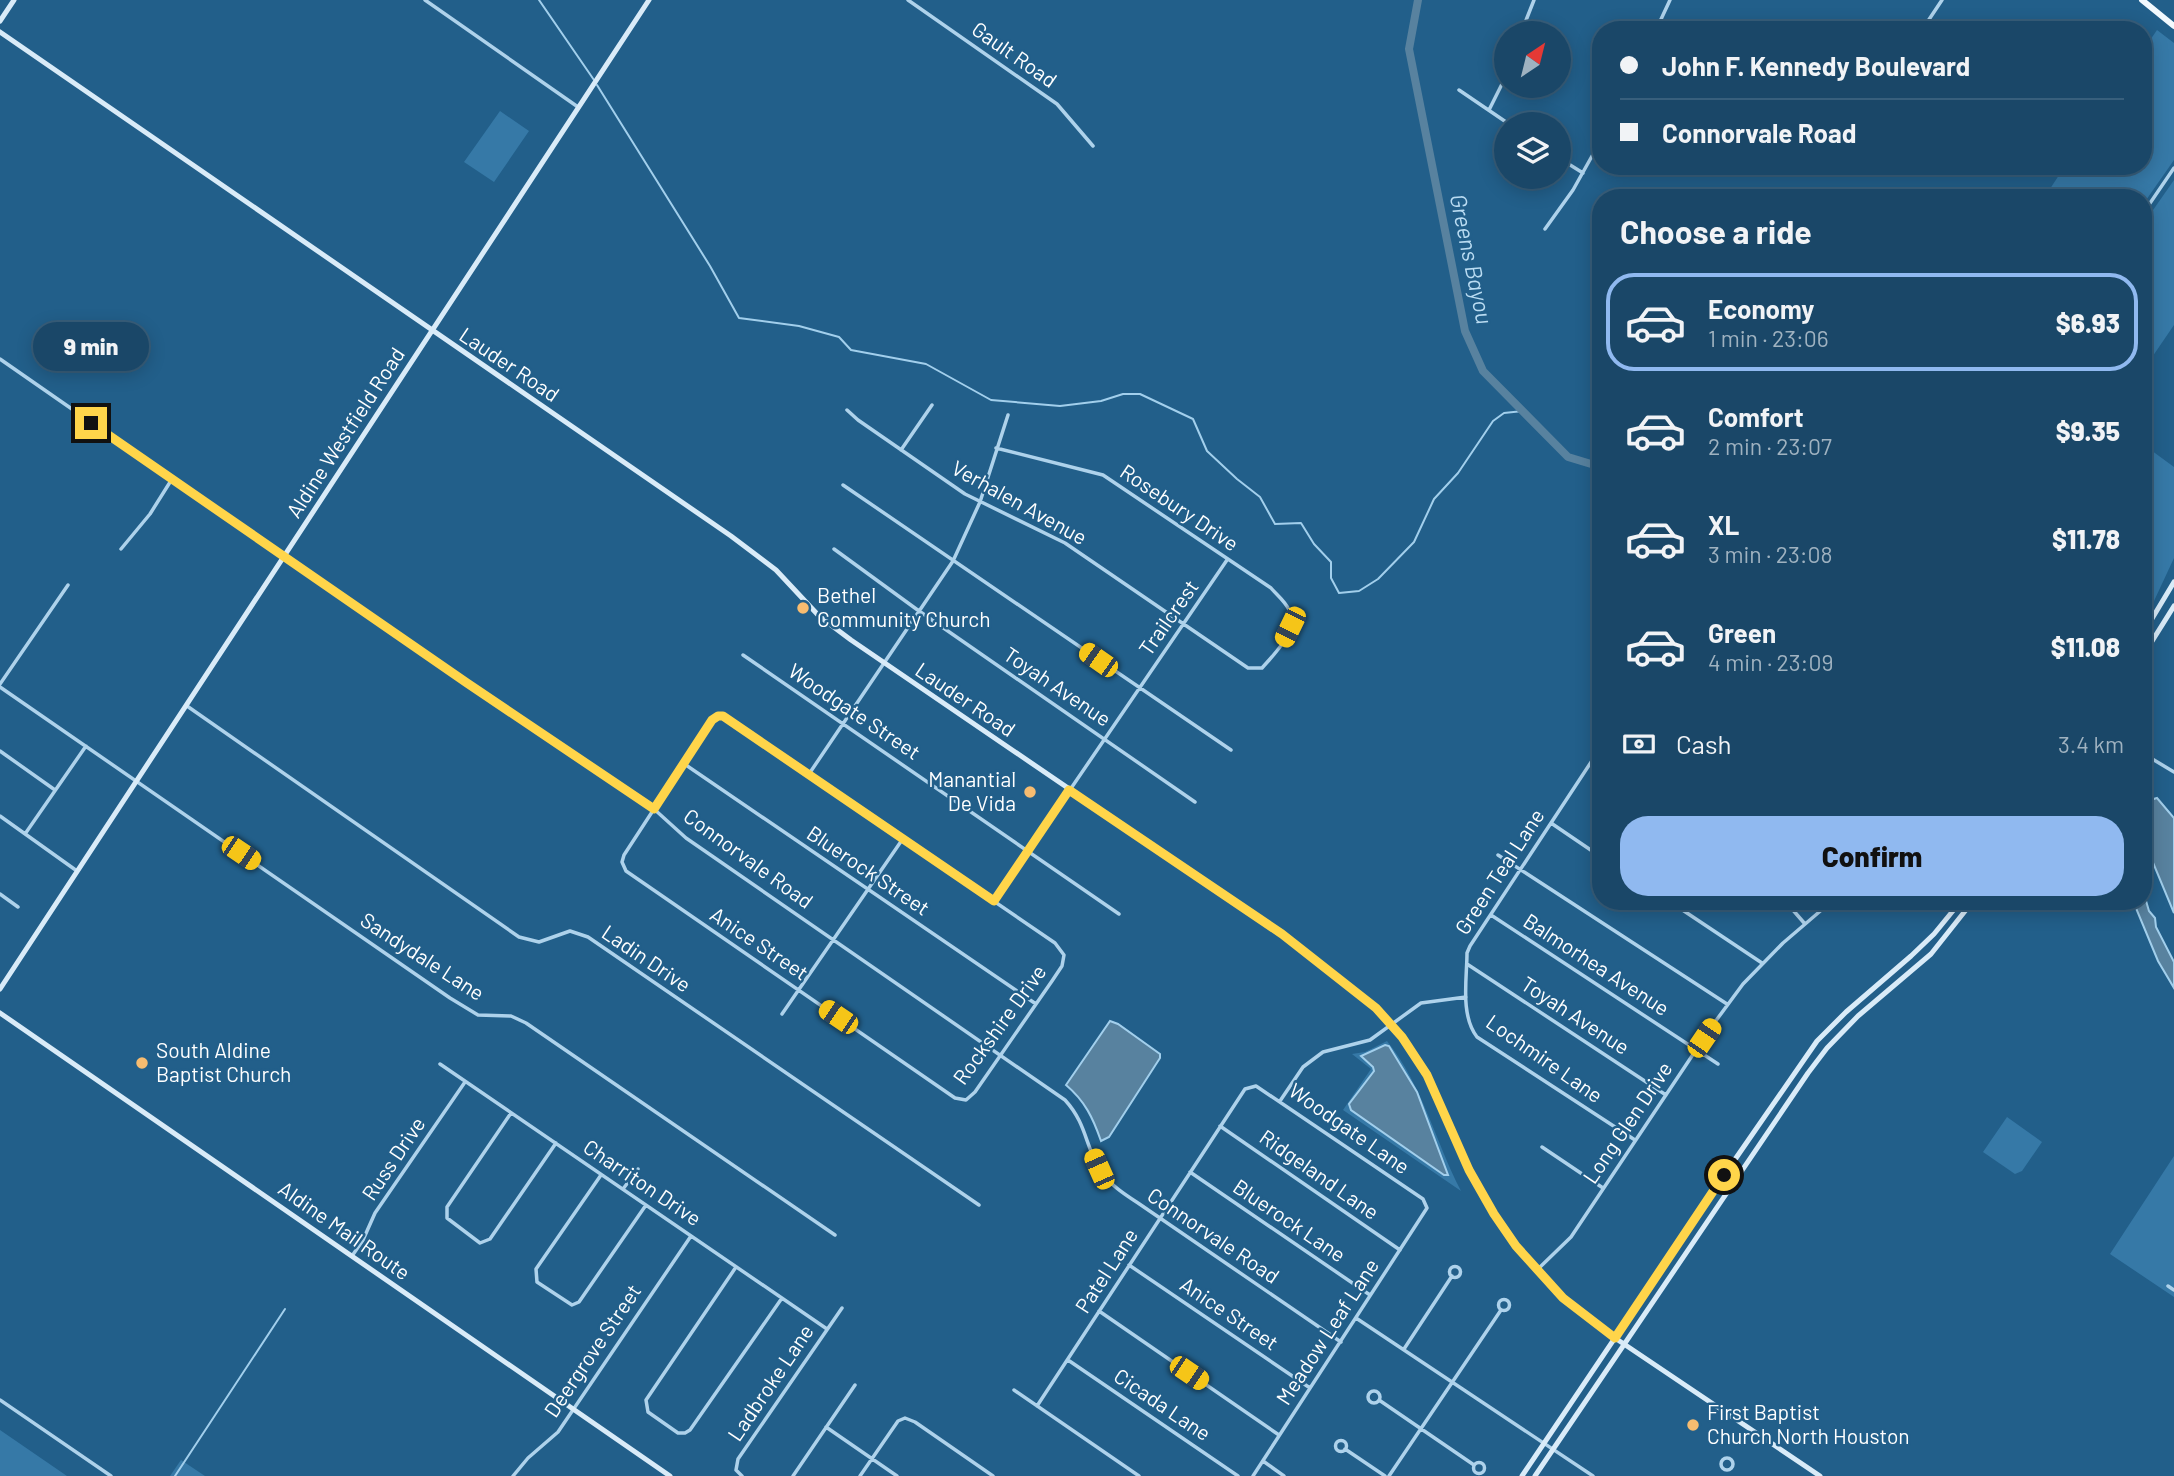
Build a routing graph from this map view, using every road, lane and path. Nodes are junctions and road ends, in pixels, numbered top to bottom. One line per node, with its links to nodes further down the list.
1 (14, 0): 9 (main road)
2 (425, 0): 17 (street)
3 (649, 0): 17 (main road, Aldine Westfield Road)
4 (908, 0): 20 (street, Gault Road)
5 (1534, 0): 10 (street)
6 (1670, 0): 11 (street)
7 (1942, 0): 12 (street)
8 (2142, 0): 13 (main road)
9 (0, 21)
10 (1526, 21)
11 (1660, 21)
12 (1928, 21)
13 (2174, 26)
14 (0, 32): 27 (main road, Lauder Road)
15 (1460, 90): 18 (street)
16 (1495, 98): 18 (street)
17 (578, 107): 27 (main road, Aldine Westfield Road)
18 (1489, 110): 19 (street)
19 (1494, 114)
20 (1093, 146)
21 (1592, 156): 24 (street)
22 (1571, 166): 24 (street)
23 (2174, 168): 25 (street)
24 (1583, 173): 26 (street)
25 (2152, 200)
26 (1545, 229)
27 (432, 331): 39 (main road, Aldine Westfield Road); 50 (main road, Lauder Road)
28 (0, 359): 34 (street, Connorvale Road)
29 (932, 405): 33 (street)
30 (847, 410): 33 (street, Verhalen Avenue)
31 (1008, 415): 32 (street)
32 (996, 448): 36 (street); 40 (street, Rosebury Drive)
33 (901, 450): 36 (street, Verhalen Avenue)
34 (172, 479): 37 (street); 39 (street, Connorvale Road)
35 (843, 485): 41 (street)
36 (979, 502): 41 (street); 47 (street, Verhalen Avenue)
37 (121, 549)
38 (834, 549): 45 (street, Toyah Avenue)
39 (284, 555): 54 (main road, Aldine Westfield Road); 71 (street, Connorvale Road)
40 (1227, 560): 47 (street, Trailcrest); 51 (street, Rosebury Drive)
41 (953, 561): 45 (street); 53 (street)
42 (2174, 582): 46 (main road)
43 (68, 585): 52 (street)
44 (2174, 606): 48 (main road)
45 (919, 611): 50 (street); 56 (street, Toyah Avenue)
46 (2152, 619)
47 (1183, 625): 51 (street, Verhalen Avenue); 53 (street, Trailcrest)
48 (2152, 641)
49 (743, 656): 55 (street, Woodgate Street)
50 (883, 663): 55 (street); 69 (main road, Lauder Road)
51 (1248, 668)
52 (0, 686): 57 (street, Sandydale Lane)
53 (1139, 688): 56 (street, Trailcrest); 58 (street)
54 (185, 705): 67 (main road, Aldine Westfield Road); 128 (street, Ladin Drive)
55 (843, 723): 66 (street); 76 (street, Woodgate Street)
56 (1105, 738): 69 (street, Trailcrest); 70 (street, Toyah Avenue)
57 (86, 746): 67 (street, Sandydale Lane); 68 (street)
58 (1231, 750)
59 (0, 751): 68 (street)
60 (2152, 756): 62 (street)
61 (2152, 758): 62 (street)
62 (2155, 759): 65 (street)
63 (1592, 761): 73 (street, Green Teal Lane)
64 (683, 764): 66 (street); 71 (street); 81 (street, Bluerock Street)
65 (2174, 772)
66 (809, 774): 75 (street)
67 (135, 781): 80 (main road, Aldine Westfield Road); 132 (street, Sandydale Lane)
68 (55, 790): 74 (street)
69 (1069, 790): 76 (street, Trailcrest); 105 (main road, Lauder Road)
70 (1195, 802)
71 (654, 809): 93 (street, Connorvale Road); 99 (street, Anice Street)
72 (0, 816): 74 (street)
73 (1551, 824): 77 (street); 79 (street, Green Teal Lane)
74 (25, 834): 80 (street)
75 (903, 839): 81 (street); 83 (street)
76 (1028, 851): 83 (street, Trailcrest); 90 (street, Woodgate Street)
77 (1592, 851)
78 (1499, 855): 79 (street)
79 (1520, 869): 91 (street, Green Teal Lane); 102 (street)
80 (77, 870): 98 (main road, Aldine Westfield Road)
81 (868, 889): 93 (street); 101 (street, Bluerock Street)
82 (0, 894): 84 (street)
83 (994, 901): 101 (street, Rockshire Drive)
84 (18, 907)
85 (1682, 910): 96 (street)
86 (1793, 910): 92 (street)
87 (1821, 910): 92 (street, Long Glen Drive)
88 (1953, 910): 94 (main road)
89 (1966, 910): 95 (main road)
90 (1119, 914)
91 (1491, 915): 97 (street, Green Teal Lane); 107 (street, Balmorhea Avenue)
92 (1805, 924): 96 (street, Long Glen Drive)
93 (833, 940): 99 (street); 108 (street, Connorvale Road)
94 (1926, 941): 95 (main road); 129 (main road)
95 (1935, 950): 131 (main road)
96 (1762, 963): 102 (street, Long Glen Drive)
97 (1467, 964): 100 (street, Green Teal Lane); 113 (street, Toyah Avenue)
98 (0, 989)
99 (799, 990): 104 (street); 114 (street, Anice Street)
100 (1466, 997): 105 (street); 106 (street, Green Teal Lane)
101 (1036, 1004): 108 (street, Rockshire Drive)
102 (1727, 1004): 107 (street, Long Glen Drive)
103 (0, 1013): 135 (main road, Aldine Mail Route)
104 (782, 1014)
105 (1392, 1025): 115 (street); 138 (main road, Lauder Road)
106 (1471, 1027): 118 (street, Lochmire Lane)
107 (1696, 1049): 110 (street, Balmorhea Avenue); 113 (street, Long Glen Drive)
108 (1001, 1055): 114 (street, Rockshire Drive); 130 (street, Connorvale Road)
109 (440, 1064): 111 (street, Charriton Drive)
110 (1718, 1064)
111 (465, 1081): 116 (street, Charriton Drive); 135 (street, Russ Drive)
112 (1252, 1085): 115 (street, Woodgate Lane); 117 (street, Patel Lane)
113 (1666, 1095): 118 (street, Long Glen Drive)
114 (964, 1100)
115 (1280, 1101): 126 (street, Woodgate Lane)
116 (511, 1112): 119 (street, Charriton Drive); 119 (street)
117 (1220, 1126): 122 (street, Patel Lane); 134 (street, Ridgeland Lane)
118 (1635, 1140): 124 (street, Long Glen Drive)
119 (556, 1143): 123 (street, Charriton Drive)
120 (1542, 1147): 124 (street)
121 (638, 1169): 125 (street)
122 (1190, 1172): 130 (street, Patel Lane); 142 (street, Bluerock Lane)
123 (601, 1174): 125 (street, Charriton Drive); 127 (street)
124 (1602, 1188): 138 (street, Long Glen Drive)
125 (623, 1189): 127 (street, Charriton Drive)
126 (1426, 1203): 134 (street, Meadow Leaf Lane)
127 (646, 1205): 133 (street, Charriton Drive)
128 (979, 1205)
129 (1700, 1211): 131 (main road); 149 (main road)
130 (1160, 1218): 136 (street, Patel Lane); 150 (street, Connorvale Road)
131 (1709, 1218): 151 (main road)
132 (835, 1235)
133 (691, 1236): 137 (street, Charriton Drive); 161 (street, Deergrove Street)
134 (1401, 1250): 142 (street, Meadow Leaf Lane)
135 (352, 1256): 161 (main road, Aldine Mail Route)
136 (1129, 1265): 146 (street, Patel Lane); 156 (street, Anice Street)
137 (736, 1267): 143 (street, Charriton Drive); 143 (street)
138 (1537, 1270): 149 (main road, Lauder Road)
139 (1451, 1276): 152 (street)
140 (2168, 1286): 141 (street)
141 (2174, 1290)
142 (1371, 1296): 147 (street, Meadow Leaf Lane)
143 (782, 1297): 148 (street, Charriton Drive)
144 (842, 1308): 148 (street, Ladbroke Lane)
145 (1501, 1310): 154 (street)
146 (1099, 1311): 153 (street, Patel Lane); 164 (street)
147 (1356, 1318): 150 (street, Meadow Leaf Lane); 152 (street)
148 (827, 1329): 177 (street, Ladbroke Lane)
149 (1615, 1338): 151 (main road, Lauder Road); 165 (main road)
150 (1341, 1342): 156 (street, Meadow Leaf Lane)
151 (1625, 1344): 167 (main road); 192 (main road, Lauder Road)
152 (1404, 1349): 154 (street)
153 (1068, 1360): 160 (street, Patel Lane); 183 (street, Cicada Lane)
154 (1452, 1382): 163 (street); 165 (street)
155 (855, 1385): 162 (street)
156 (1310, 1388): 164 (street, Meadow Leaf Lane)
157 (1014, 1390): 160 (street)
158 (0, 1400): 174 (street)
159 (1379, 1400): 163 (street)
160 (1037, 1406): 173 (street)
161 (573, 1409): 175 (street, Deergrove Street); 176 (main road, Aldine Mail Route)
162 (826, 1427): 168 (street); 178 (street)
163 (1421, 1429): 170 (street); 186 (street)
164 (1280, 1435): 169 (street, Meadow Leaf Lane)
165 (1544, 1443): 167 (street); 187 (main road)
166 (1345, 1449): 186 (street)
167 (1553, 1449): 171 (street); 188 (main road)
168 (872, 1459): 179 (street); 180 (street); 181 (street)
169 (1262, 1461): 184 (street, Meadow Leaf Lane); 185 (street)
170 (1474, 1465)
171 (1583, 1469): 189 (street); 190 (street)
172 (1724, 1469): 191 (street)
173 (1133, 1474): 182 (street)
174 (111, 1476)
175 (513, 1476)
176 (670, 1476)
177 (742, 1476)
178 (793, 1476)
179 (860, 1476)
180 (897, 1476)
181 (993, 1476)
182 (1139, 1476)
183 (1238, 1476)
184 (1253, 1476)
185 (1284, 1476)
186 (1387, 1476)
187 (1522, 1476)
188 (1535, 1476)
189 (1578, 1476)
190 (1593, 1476)
191 (1719, 1476)
192 (1820, 1476)

